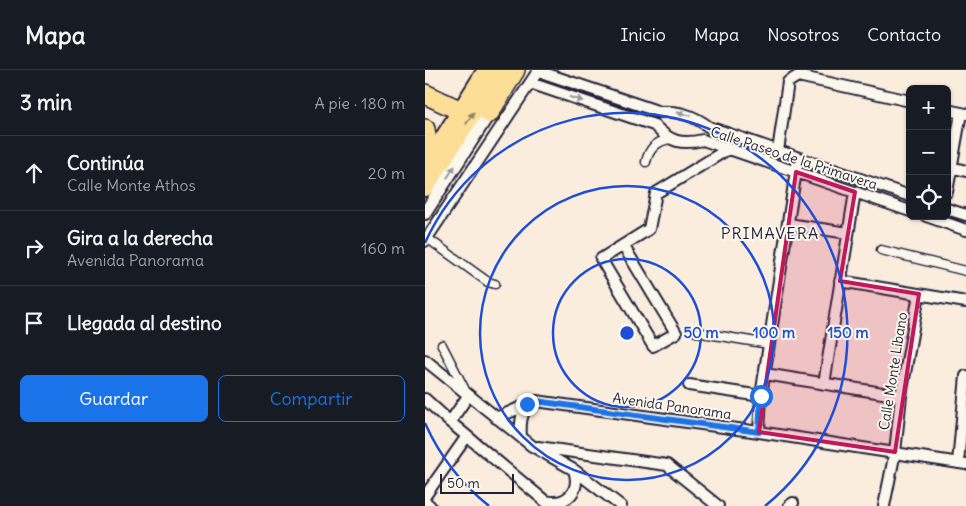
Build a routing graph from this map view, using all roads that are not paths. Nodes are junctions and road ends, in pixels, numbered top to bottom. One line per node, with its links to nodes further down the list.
1 (486, 70): 8 (main road)
2 (501, 70): 25 (main road, one-way to 2)
3 (515, 70): 11 (highway)
4 (539, 71): 5 (street); 9 (street, Calle Paseo de la Primavera)
5 (530, 84): 11 (street); 12 (street, Calle Paseo de la Primavera, one-way to 12)
6 (425, 94): 8 (highway)
7 (906, 100): 18 (street)
8 (461, 111): 21 (main road)
9 (660, 112): 12 (street); 13 (street, Calle Paseo de la Primavera, one-way to 9)
10 (963, 113): 22 (street)
11 (497, 117): 30 (street, one-way to 11); 36 (street)
12 (654, 125): 15 (street, Calle Paseo de la Primavera)
13 (709, 127): 16 (street); 18 (street, Calle Paseo de la Primavera)
14 (425, 129): 21 (highway)
15 (670, 138): 16 (street, Calle Paseo de la Primavera); 20 (street)
16 (703, 140): 17 (street, Calle Paseo de la Primavera)
17 (728, 149): 24 (street, Calle Paseo de la Primavera); 37 (street)
18 (778, 151): 19 (street, Calle Paseo de la Primavera)
19 (798, 158): 24 (street); 27 (street, Calle Paseo de la Primavera)
20 (646, 162)
21 (427, 164)
22 (951, 168): 23 (street)
23 (966, 171)
24 (796, 172): 26 (street, Calle Paseo de la Primavera); 33 (street)
25 (425, 188)
26 (855, 192): 28 (street, Calle Paseo de la Primavera); 35 (street)
27 (906, 195)
28 (906, 210)
29 (951, 210): 31 (street)
30 (425, 213)
31 (966, 215)
32 (937, 220): 34 (street)
33 (788, 224): 35 (street); 45 (street)
34 (966, 230)
35 (848, 233): 40 (street)
36 (426, 240): 41 (street)
37 (623, 245): 37 (street)
38 (881, 250): 39 (street)
39 (966, 271)
40 (840, 281): 42 (street); 50 (street)
41 (495, 284)
42 (919, 294): 43 (street); 54 (street, Calle Monte Líbano)
43 (966, 302)
44 (696, 332): 45 (street)
45 (769, 344): 48 (street)
46 (442, 346): 52 (street)
47 (425, 360): 52 (street)
48 (765, 374): 50 (street); 53 (street)
49 (966, 376): 57 (street)
50 (824, 384): 54 (street)
51 (689, 385): 53 (street)
52 (468, 396): 60 (street); 61 (street)
53 (761, 396): 62 (street)
54 (901, 396): 66 (street, Calle Monte Líbano)
55 (425, 399): 59 (street)
56 (527, 404): 60 (street, Avenida Panorama); 62 (street, Avenida Panorama); 64 (street)
57 (964, 406): 67 (street)
58 (425, 410): 59 (street)
59 (439, 412): 61 (street)
60 (496, 418): 64 (street)
61 (450, 422): 63 (street)
62 (759, 432): 66 (street, Avenida Panorama)
63 (467, 436): 69 (street); 71 (street)
64 (521, 438): 65 (street)
65 (532, 446): 68 (street); 74 (street)
66 (895, 452): 67 (street, Avenida Panorama); 75 (street, Calle Monte Líbano)
67 (962, 464)
68 (574, 470): 71 (street); 73 (street)
69 (425, 496)
70 (425, 502): 72 (street)
71 (548, 503)
72 (429, 506)
73 (621, 506)
74 (718, 506)
75 (883, 506)

